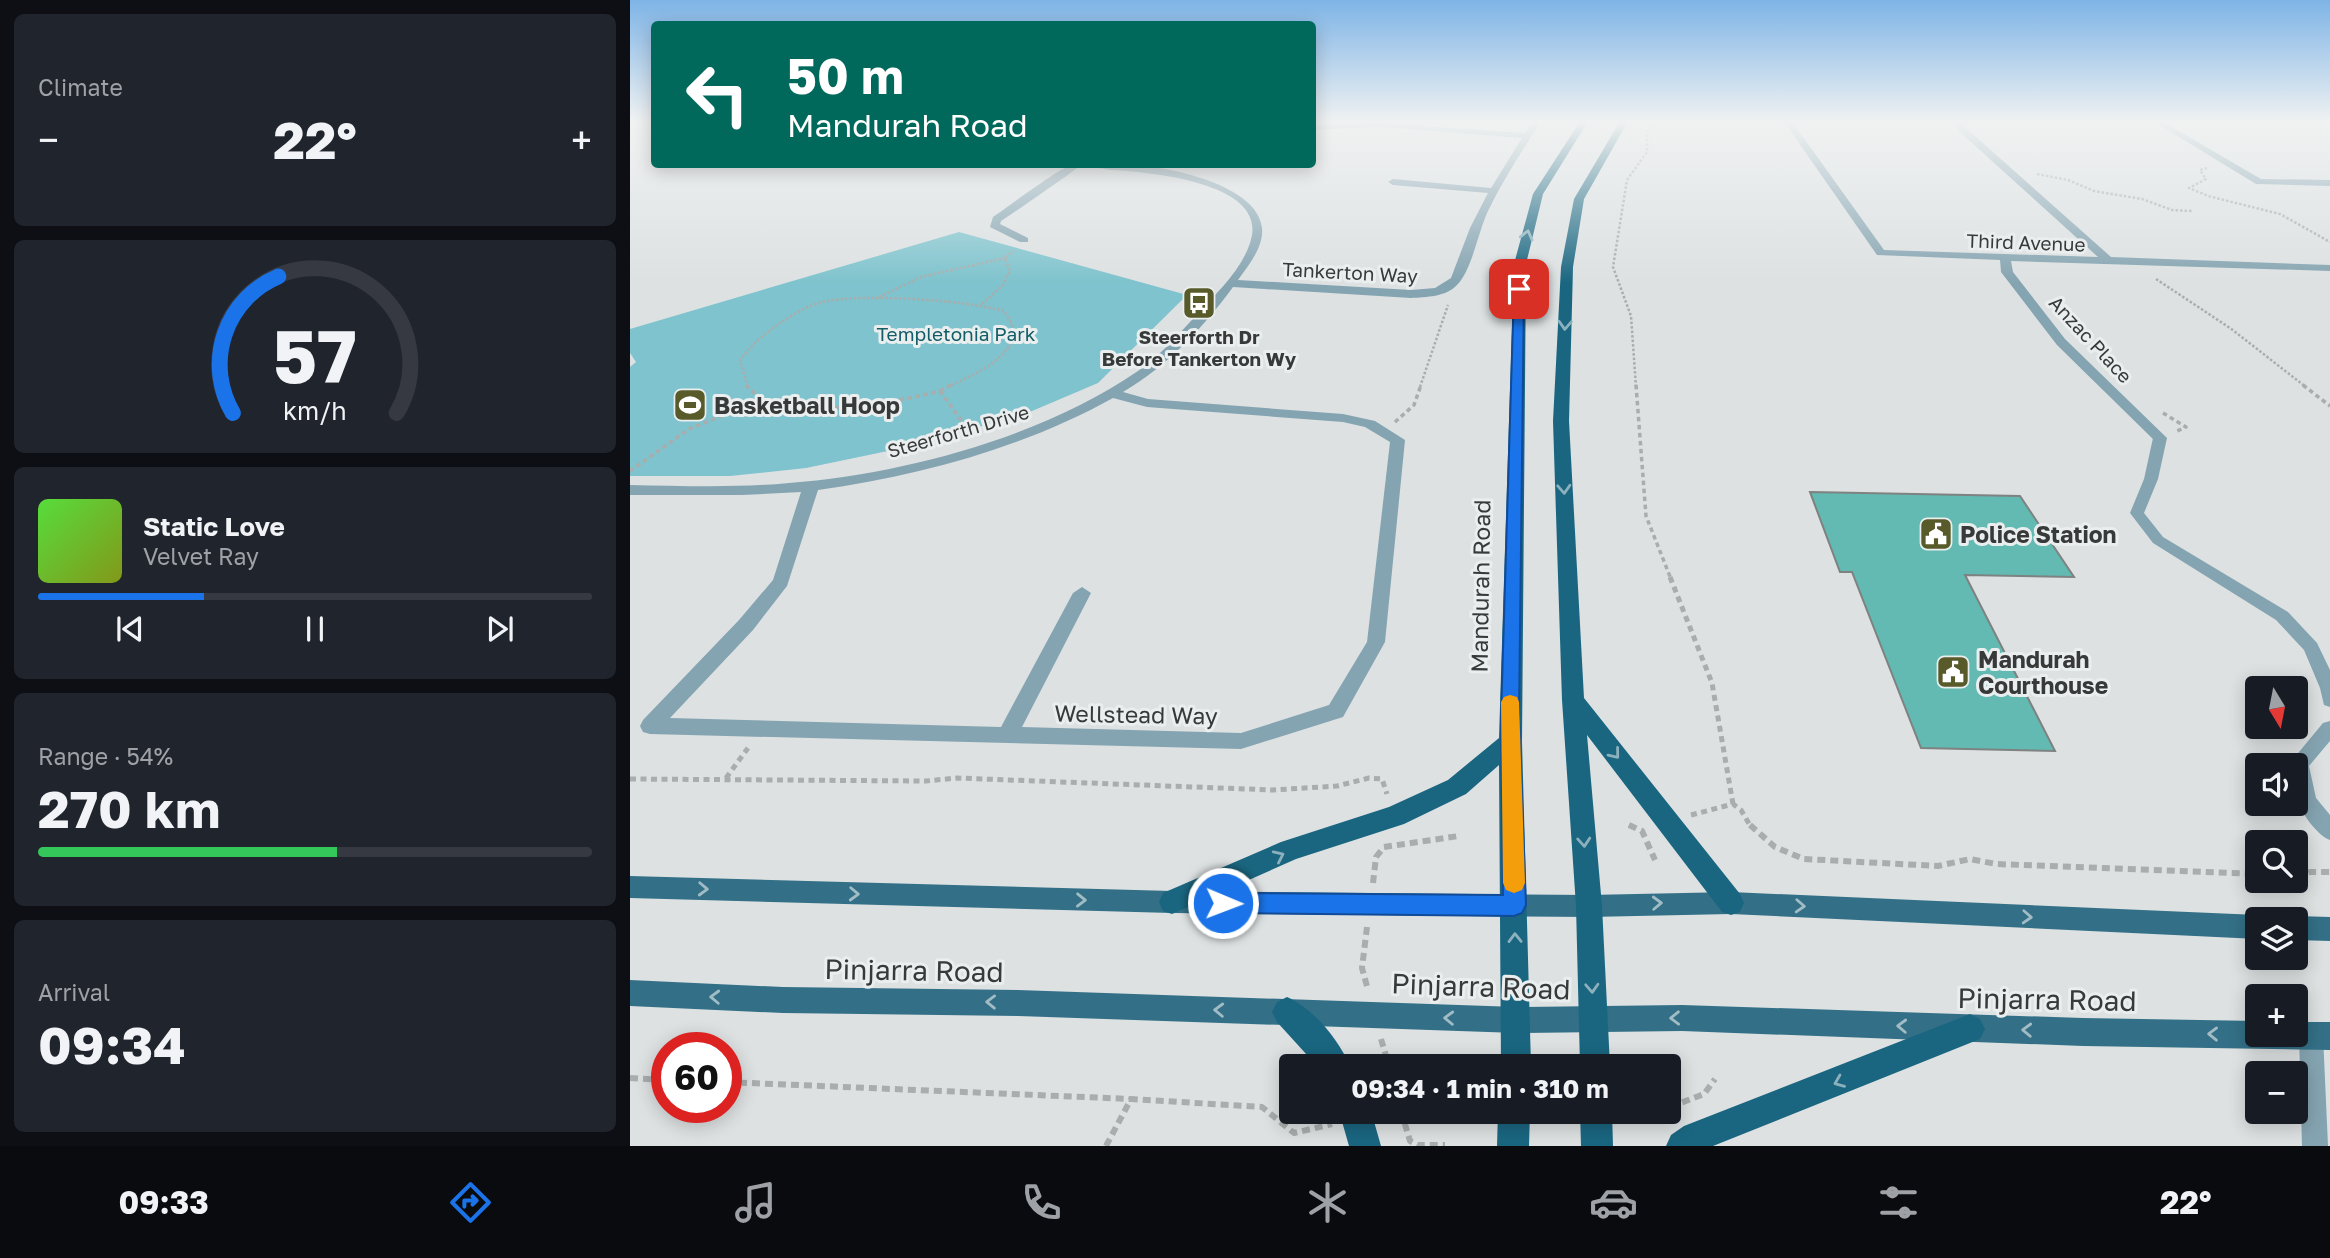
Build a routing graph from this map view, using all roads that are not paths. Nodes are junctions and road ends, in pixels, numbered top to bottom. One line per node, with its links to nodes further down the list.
1 (1059, 176): 12 (street)
2 (1181, 176): 16 (street, Steerforth Drive)
3 (1502, 176): 11 (street, Tankerton Way)
4 (1549, 176): 26 (highway, Mandurah Road, one-way to 4)
5 (1592, 176): 22 (highway, one-way to 22)
6 (1827, 176): 13 (street, Third Avenue)
7 (2014, 176): 14 (street)
8 (2250, 176): 10 (street)
9 (1394, 182): 11 (street)
10 (2330, 183)
11 (1493, 191): 16 (street, Tankerton Way)
12 (1024, 240)
13 (2005, 259): 14 (street, Third Avenue); 18 (street, Anzac Place)
14 (2110, 262): 15 (street, Third Avenue)
15 (2330, 268)
16 (1229, 283): 17 (street, Steerforth Drive)
17 (1112, 393): 19 (street, Steerforth Drive); 25 (street, Wellstead Way)
18 (2160, 438): 23 (lane)
19 (811, 486): 20 (street, Steerforth Drive); 25 (street, Wellstead Way)
20 (630, 490)
21 (1082, 593): 25 (street)
22 (1573, 700): 30 (highway, one-way to 30); 32 (highway, one-way to 32)
23 (2330, 701)
24 (2330, 728): 27 (lane)
25 (1007, 735)
26 (1510, 742): 29 (highway, one-way to 26); 31 (highway, Mandurah Road)
27 (2330, 831)
28 (630, 887): 29 (main road, one-way to 29)
29 (1172, 902): 31 (main road)
30 (1731, 903): 32 (main road, one-way to 30); 33 (main road, one-way to 33)
31 (1514, 905): 32 (main road); 38 (highway, Mandurah Road, one-way to 31)
32 (1589, 906): 39 (highway, one-way to 39)
33 (2245, 926)
34 (2308, 928): 35 (main road)
35 (2330, 929)
36 (630, 993): 37 (main road, Pinjarra Road, one-way to 36)
37 (1287, 1012): 38 (main road, Pinjarra Road, one-way to 37); 42 (highway)
38 (1517, 1020): 39 (main road, Pinjarra Road); 43 (highway, Mandurah Road)
39 (1594, 1021): 40 (main road, Pinjarra Road, one-way to 39); 44 (highway)
40 (1970, 1028): 41 (main road, Pinjarra Road, one-way to 40); 49 (highway, one-way to 49)
41 (2320, 1036): 50 (lane)
42 (1328, 1054)
43 (1516, 1054)
44 (1595, 1054)
45 (1514, 1124): 47 (highway)
46 (1596, 1124): 48 (highway)
47 (1513, 1146)
48 (1597, 1146)
49 (1682, 1146)
50 (2315, 1146)

